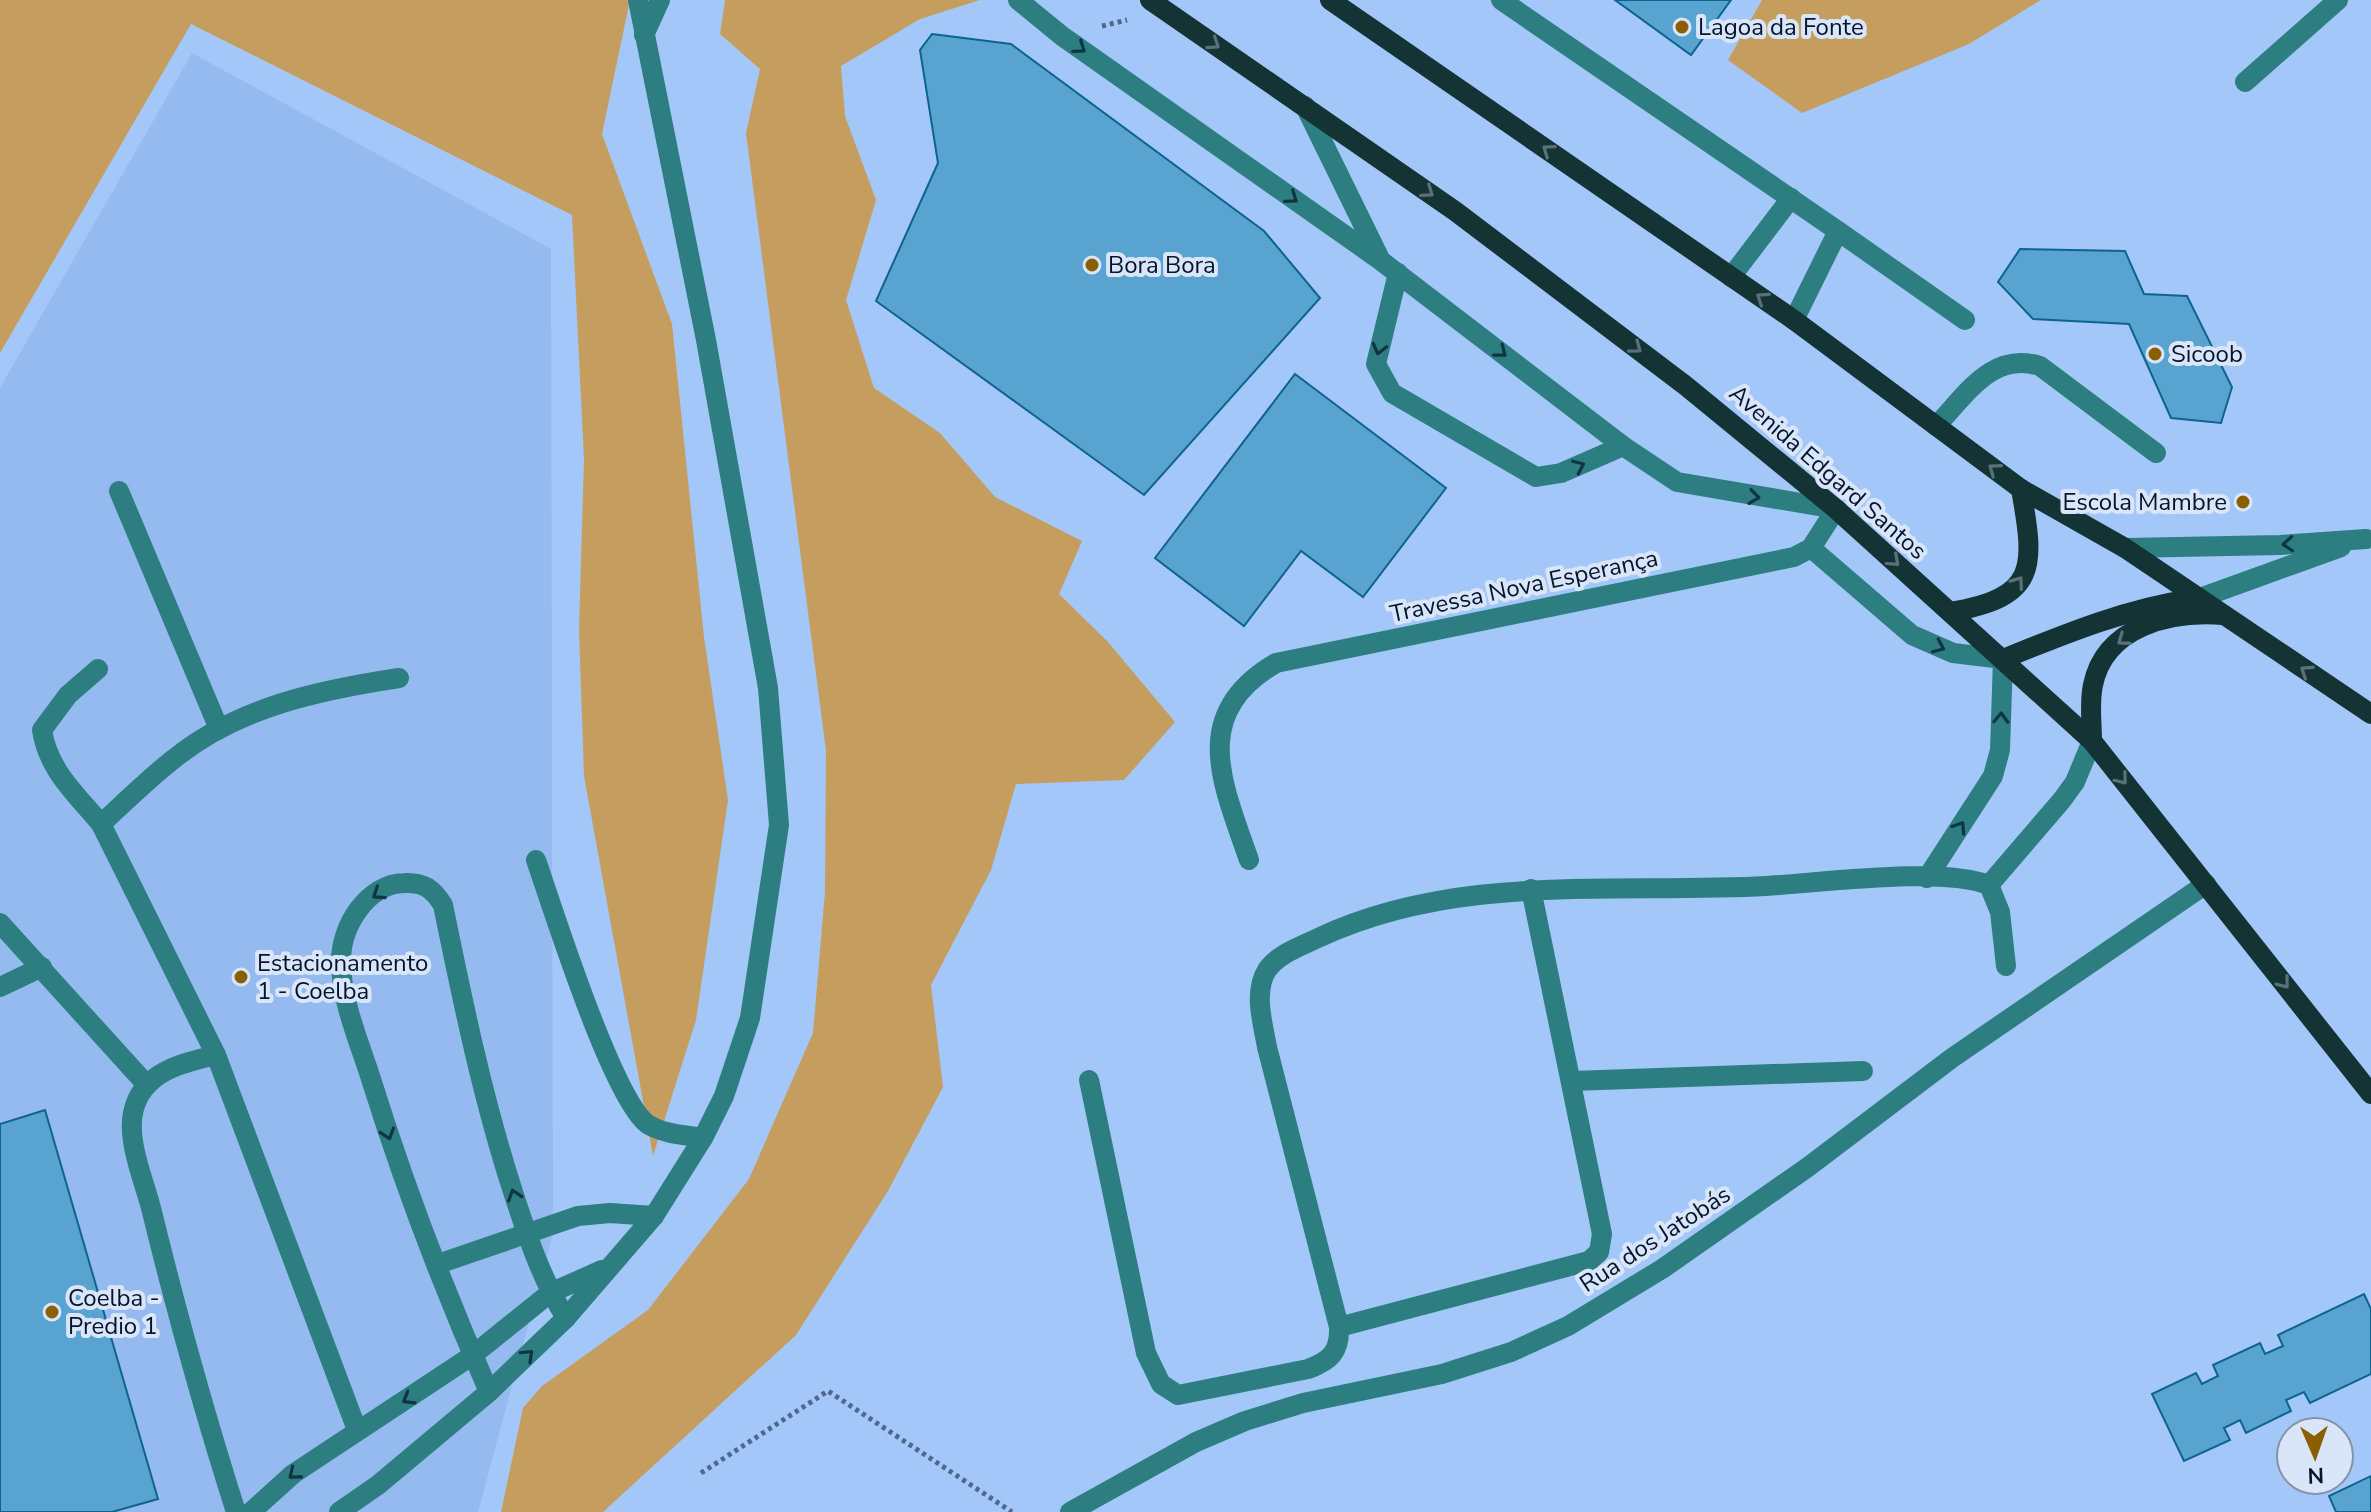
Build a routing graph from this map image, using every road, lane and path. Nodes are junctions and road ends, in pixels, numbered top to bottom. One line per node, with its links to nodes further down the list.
1 (638, 0): 8 (street)
2 (660, 0): 8 (street)
3 (1018, 0): 9 (street)
4 (1330, 0): 16 (main road, one-way to 4)
5 (1501, 0): 12 (street)
6 (2338, 0): 10 (street)
7 (1157, 5): 9 (path); 11 (main road, Avenida Edgard Santos, one-way to 11)
8 (644, 35): 54 (street)
9 (1062, 36): 14 (street, one-way to 14)
10 (2245, 82)
11 (1305, 106): 14 (street); 24 (main road, Avenida Edgard Santos, one-way to 24)
12 (1791, 198): 13 (street); 16 (street)
13 (1838, 231): 17 (street); 18 (street)
14 (1380, 260): 15 (street)
15 (1398, 273): 20 (street, one-way to 20); 20 (street, one-way to 20)
16 (1731, 277): 17 (main road, one-way to 16)
17 (1794, 320): 19 (main road)
18 (1965, 320)
19 (1936, 426): 21 (street); 22 (main road, one-way to 19)
20 (1623, 446): 24 (street, one-way to 24)
21 (2156, 453)
22 (2021, 489): 27 (main road); 29 (main road, one-way to 22)
23 (119, 491): 35 (street)
24 (1836, 509): 26 (street); 29 (main road, Avenida Edgard Santos, one-way to 29)
25 (2368, 538): 27 (street, one-way to 27); 28 (street)
26 (1811, 548): 31 (street, one-way to 31); 39 (street, Travessa Nova Esperança)
27 (2125, 548): 28 (main road)
28 (2200, 598): 30 (main road); 31 (main road)
29 (1950, 612): 31 (main road, Avenida Edgard Santos)
30 (2223, 615): 34 (main road, one-way to 30); 36 (main road, one-way to 36)
31 (2003, 659): 36 (main road, Avenida Edgard Santos); 40 (street, one-way to 31)
32 (98, 669): 37 (street)
33 (399, 678): 35 (street)
34 (2371, 714)
35 (219, 729): 37 (street)
36 (2092, 741): 41 (main road, Avenida Edgard Santos, one-way to 41); 42 (street)
37 (101, 824): 48 (street)
38 (536, 860): 54 (street)
39 (1249, 860)
40 (1927, 878): 42 (street); 43 (street)
41 (2206, 884): 53 (main road, Avenida Edgard Santos, one-way to 53); 70 (street, Rua dos Jatobás)
42 (1989, 885): 45 (street)
43 (1531, 889): 51 (street); 61 (street)
44 (0, 923): 46 (street)
45 (2006, 966)
46 (42, 967): 47 (street); 52 (street)
47 (0, 987)
48 (216, 1055): 52 (street); 64 (street)
49 (1863, 1071): 51 (street)
50 (1089, 1080): 61 (street)
51 (1572, 1081): 61 (street)
52 (146, 1084): 66 (street)
53 (2371, 1094)
54 (703, 1138): 55 (street)
55 (654, 1216): 56 (street); 58 (street)
56 (526, 1231): 57 (street); 57 (street, one-way to 57); 59 (street)
57 (438, 1264): 62 (street)
58 (609, 1266): 59 (street); 60 (street)
59 (550, 1293): 60 (street); 62 (street)
60 (566, 1318): 63 (street, one-way to 60)
61 (1339, 1327)
62 (473, 1355): 63 (street); 64 (street, one-way to 64)
63 (489, 1392): 68 (street)
64 (357, 1430): 67 (street, one-way to 67)
65 (701, 1473): 69 (path)
66 (236, 1512)
67 (251, 1512)
68 (339, 1512)
69 (1012, 1512)
70 (1070, 1512)

